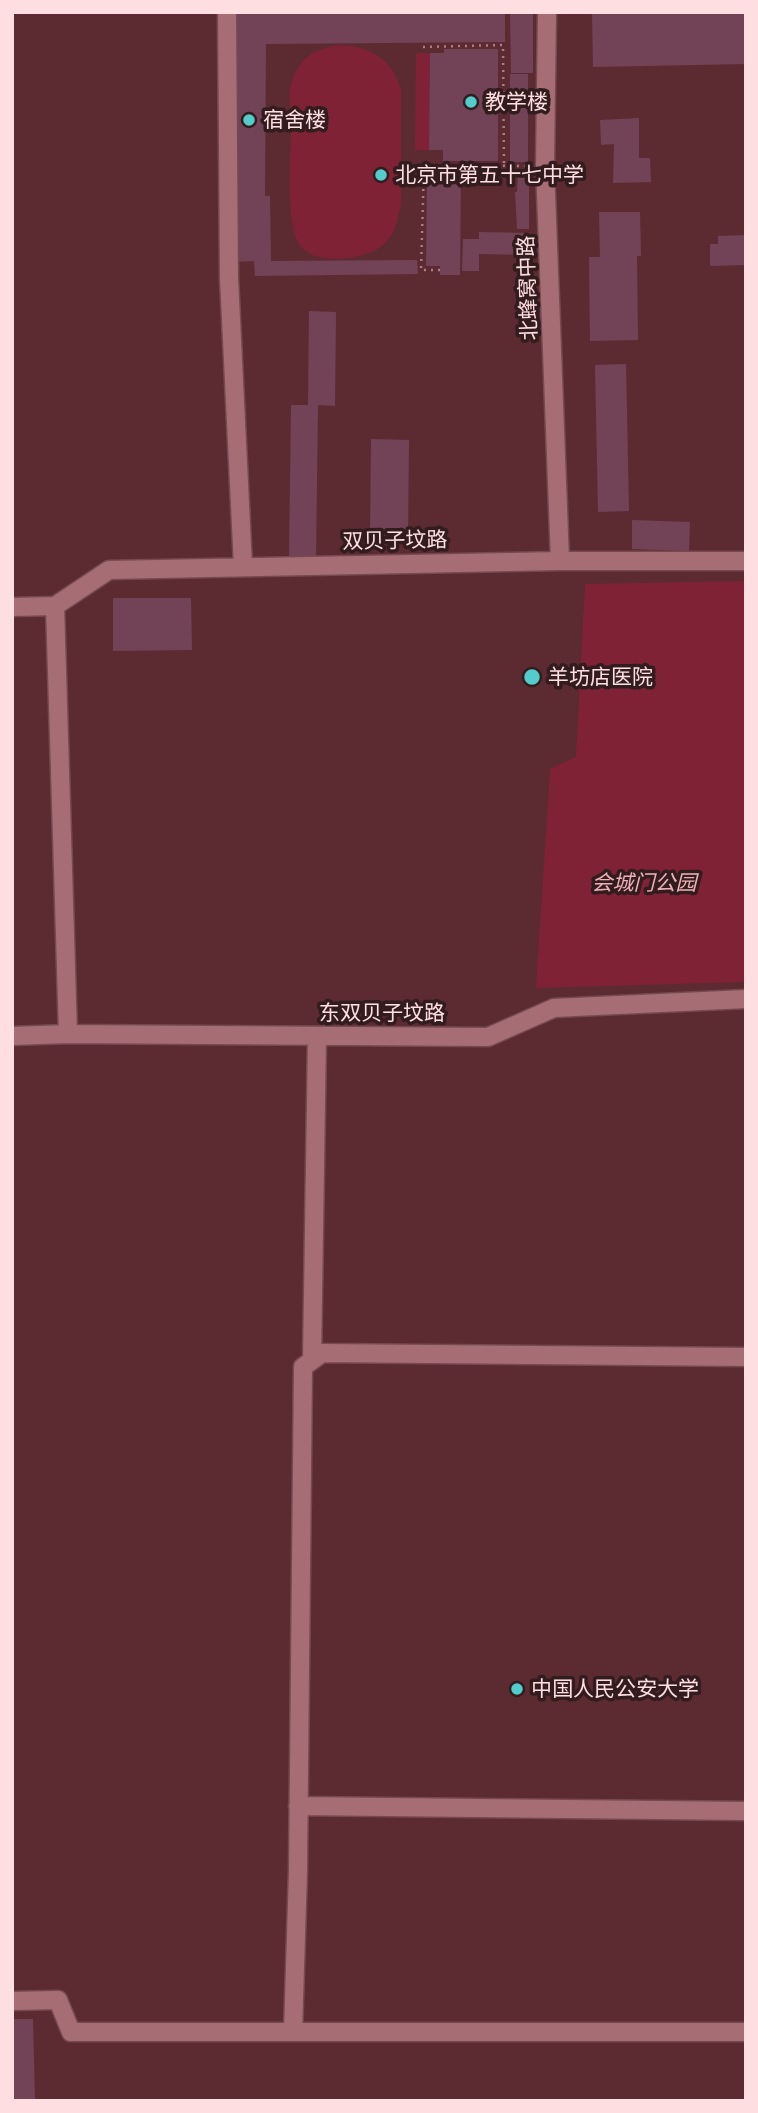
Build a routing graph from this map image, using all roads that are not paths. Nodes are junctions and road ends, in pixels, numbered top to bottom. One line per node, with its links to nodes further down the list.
1 (227, 12): 5 (street)
2 (547, 12): 3 (street, 北蜂窝中路)
3 (560, 561): 4 (street, 双贝子坟路); 5 (street, 双贝子坟路)
4 (746, 561)
5 (243, 566): 6 (street, 双贝子坟路)
6 (55, 606): 7 (street); 9 (street)
7 (12, 607)
8 (746, 999): 11 (street, 东双贝子坟路)
9 (68, 1034): 10 (street, 东双贝子坟路); 11 (street, 东双贝子坟路)
10 (12, 1036)
11 (317, 1036): 13 (street)
12 (746, 1357): 13 (street)
13 (312, 1360): 14 (street)
14 (298, 1806): 15 (street); 17 (street)
15 (746, 1811)
16 (12, 2001): 17 (street)
17 (293, 2032): 18 (street)
18 (746, 2032)

